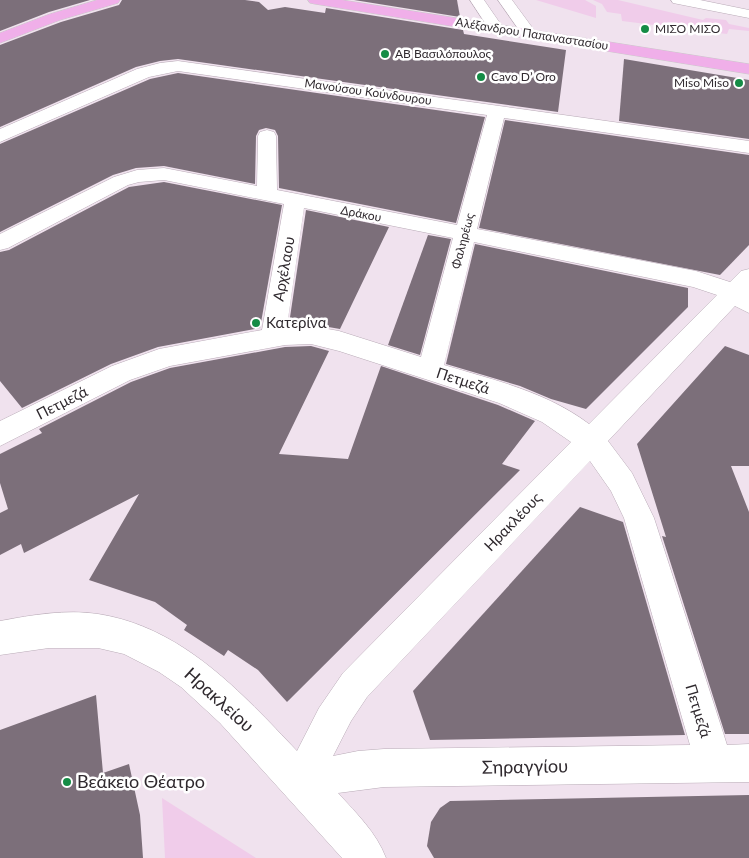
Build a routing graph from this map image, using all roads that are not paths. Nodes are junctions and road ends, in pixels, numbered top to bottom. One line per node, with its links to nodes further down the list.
1 (113, 0): 9 (main road)
2 (314, 0): 7 (main road, Αλέξανδρου Παπαναστασίου)
3 (477, 0): 7 (street)
4 (505, 0): 8 (street)
5 (678, 0): 6 (street)
6 (749, 14)
7 (496, 29): 8 (main road, Αλέξανδρου Παπαναστασίου)
8 (529, 34): 10 (main road, Αλέξανδρου Παπαναστασίου)
9 (0, 38)
10 (749, 69)
11 (497, 111): 12 (street, Μανούσου Κούνδουρου); 14 (street, Μανούσου Κούνδουρου); 17 (street, Φαληρέως)
12 (0, 136)
13 (267, 136): 15 (street)
14 (749, 147)
15 (267, 194): 16 (street, Δράκου); 18 (street, Δράκου)
16 (295, 200): 17 (street, Δράκου); 20 (street, Αρχέλαου)
17 (465, 234): 19 (street, Δράκου); 21 (street, Φαληρέως)
18 (0, 243)
19 (744, 291): 23 (street, Ηρακλέους)
20 (273, 338): 21 (street, Πετμεζά); 22 (street, Πετμεζά)
21 (430, 370): 23 (street, Πετμεζά)
22 (0, 434)
23 (590, 442): 25 (street, Πετμεζά); 26 (street, Ηρακλέους)
24 (0, 638): 26 (street, Ηρακλείου)
25 (732, 764): 26 (street, Σηραγγίου)
26 (303, 785): 27 (street, Ηρακλείου)
27 (366, 858)

